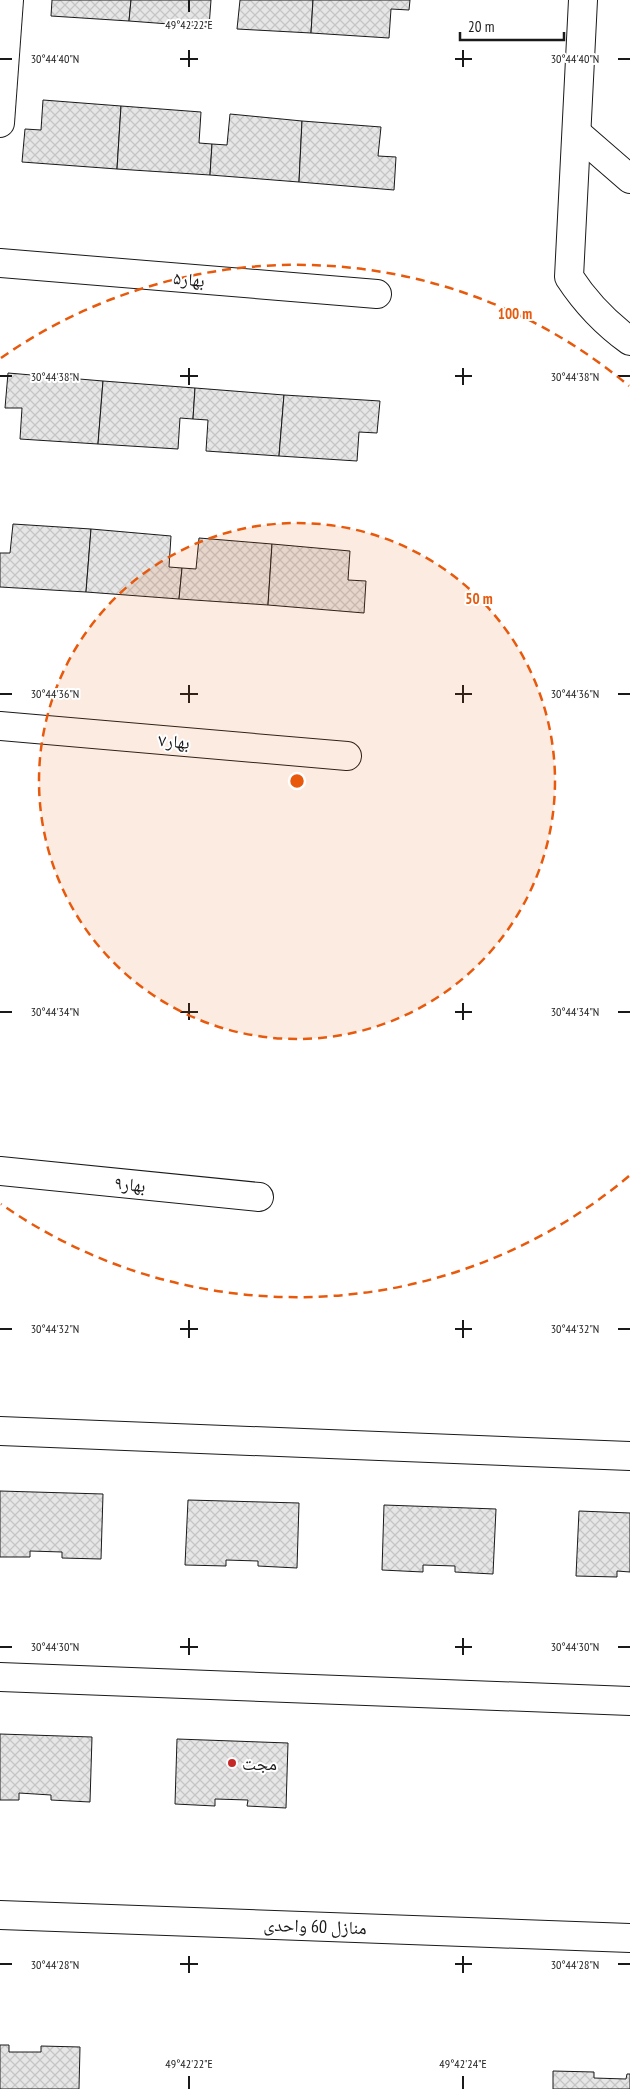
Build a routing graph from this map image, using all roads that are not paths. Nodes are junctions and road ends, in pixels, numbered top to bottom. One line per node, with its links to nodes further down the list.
1 (9, 0): 3 (street)
2 (583, 0): 4 (street)
3 (0, 122)
4 (577, 133): 5 (street); 8 (street)
5 (630, 180)
6 (0, 263): 7 (street, بهار۵)
7 (377, 294)
8 (630, 341)
9 (0, 726): 10 (street, بهار۷)
10 (347, 756)
11 (0, 1171): 12 (street, بهار۹)
12 (259, 1197)
13 (0, 1431): 14 (street)
14 (630, 1456)
15 (0, 1677): 16 (street)
16 (630, 1701)
17 (0, 1915): 18 (street, منازل 60 واحدی)
18 (630, 1938)

